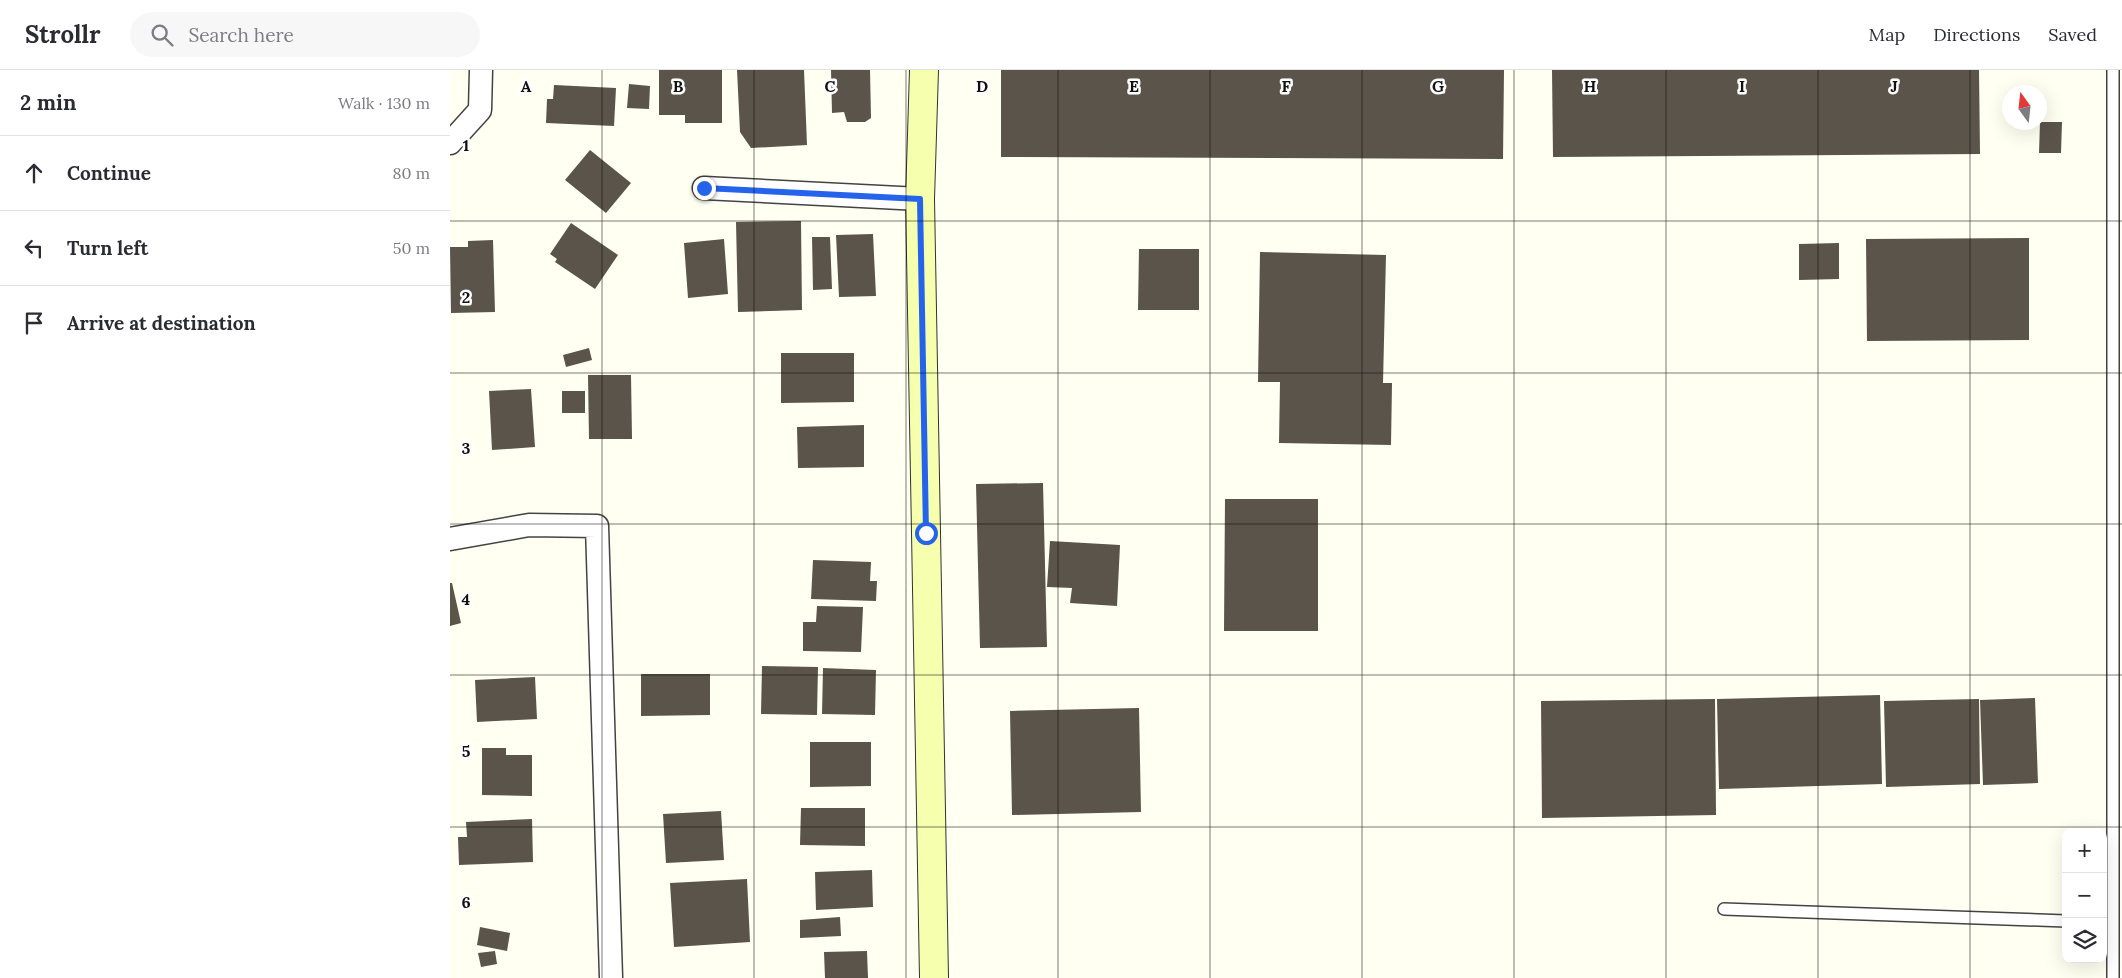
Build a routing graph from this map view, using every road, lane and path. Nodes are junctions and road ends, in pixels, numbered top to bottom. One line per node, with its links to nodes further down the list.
1 (481, 70): 4 (street)
2 (924, 70): 6 (street)
3 (2114, 70): 10 (lane)
4 (450, 143)
5 (704, 188): 6 (street)
6 (920, 199): 12 (street)
7 (450, 539): 11 (street)
8 (1724, 909): 9 (lane)
9 (2062, 921)
10 (2108, 926): 13 (lane)
11 (611, 977)
12 (934, 978)
13 (2112, 978)

